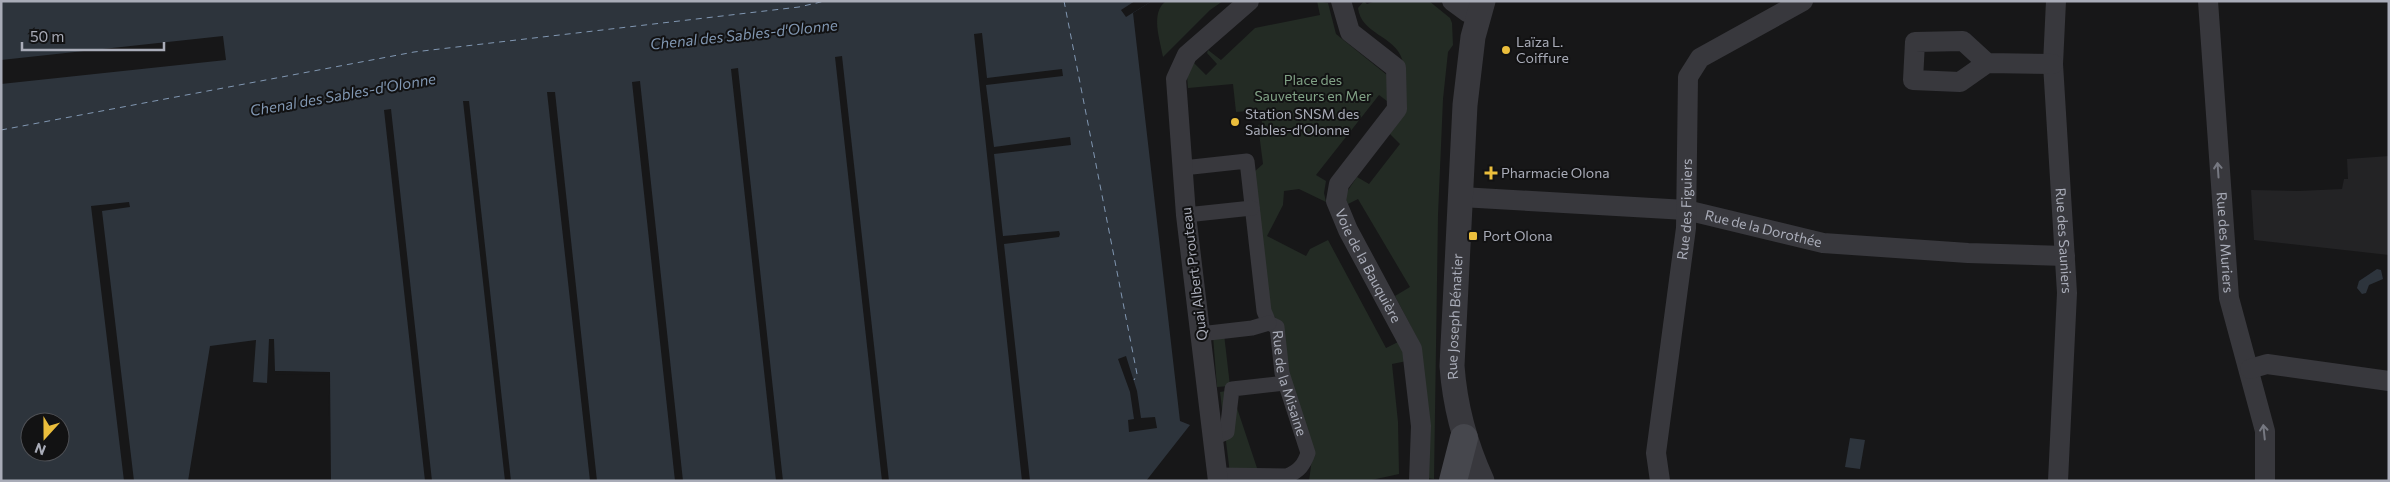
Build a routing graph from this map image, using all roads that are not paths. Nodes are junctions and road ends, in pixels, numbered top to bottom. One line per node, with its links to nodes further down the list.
1 (1249, 1): 11 (street, Quai Albert Prouteau)
2 (1342, 1): 25 (street, Voie de la Bauquière)
3 (1452, 1): 8 (street)
4 (1803, 1): 7 (street, Rue des Figuiers)
5 (2056, 1): 10 (street, Rue des Sauniers)
6 (2208, 1): 19 (street, Rue des Muriers, one-way to 6)
7 (1784, 7): 14 (street, Rue des Figuiers)
8 (1481, 8): 12 (street, Rue Joseph Bénatier)
9 (1987, 63): 10 (street)
10 (2053, 64): 16 (street, Rue des Sauniers)
11 (1184, 168): 13 (street, Rue de la Misaine); 15 (street, Quai Albert Prouteau)
12 (1461, 197): 14 (street, Rue de la Dorothée); 23 (street, Rue Joseph Bénatier)
13 (1252, 208): 15 (street); 17 (street, Rue de la Misaine)
14 (1686, 210): 16 (street, Rue de la Dorothée); 28 (street, Rue des Figuiers)
15 (1186, 215): 18 (street, Quai Albert Prouteau)
16 (2065, 256): 29 (street, Rue des Sauniers)
17 (1269, 322): 18 (street); 21 (street, Rue de la Misaine)
18 (1200, 334): 22 (street, Quai Albert Prouteau)
19 (2250, 369): 20 (street); 30 (street, Rue des Muriers, one-way to 19)
20 (2389, 381)
21 (1285, 383): 22 (street); 24 (street, Rue de la Misaine)
22 (1213, 438): 24 (street, Quai Albert Prouteau)
23 (1464, 438): 26 (main road); 27 (street, Rue Joseph Bénatier)
24 (1218, 478)
25 (1418, 481)
26 (1454, 481)
27 (1482, 481)
28 (1660, 481)
29 (2058, 481)
30 (2265, 481)

